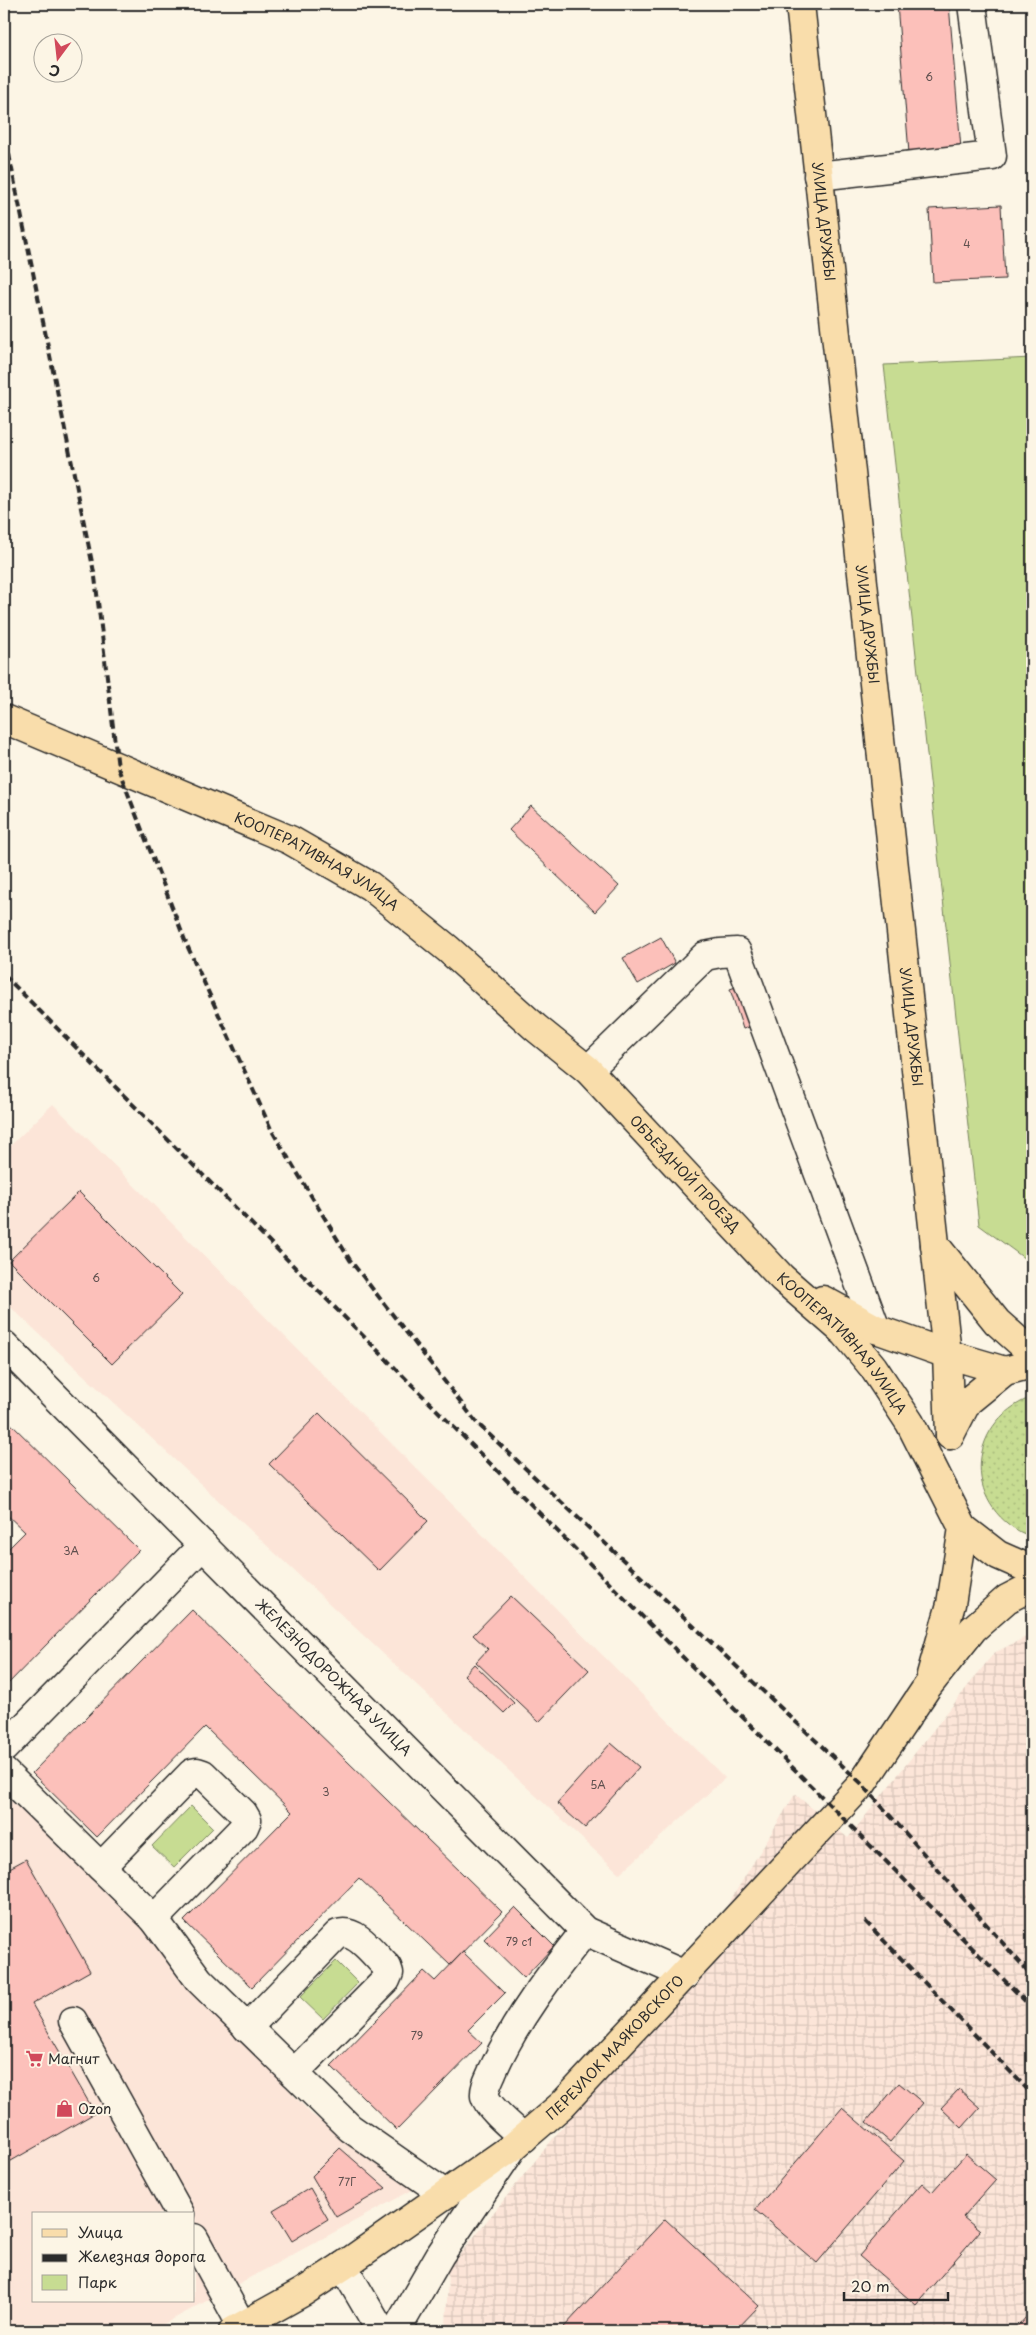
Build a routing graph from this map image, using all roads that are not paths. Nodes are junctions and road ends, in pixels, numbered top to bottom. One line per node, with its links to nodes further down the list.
1 (800, 4): 3 (main road, УЛИЦА ДРУЖБЫ)
2 (972, 4): 3 (street)
3 (818, 176): 6 (main road, УЛИЦА ДРУЖБЫ)
4 (4, 719): 5 (main road, КООПЕРАТИВНАЯ УЛИЦА)
5 (588, 1070): 7 (main road, ОБЪЕЗДНОЙ ПРОЕЗД); 8 (street)
6 (935, 1245): 10 (main road); 11 (main road, УЛИЦА ДРУЖБЫ)
7 (782, 1278): 8 (main road, КООПЕРАТИВНАЯ УЛИЦА); 15 (main road, КООПЕРАТИВНАЯ УЛИЦА)
8 (876, 1329): 11 (main road, КООПЕРАТИВНАЯ УЛИЦА)
9 (4, 1345): 17 (street, ЖЕЛЕЗНОДОРОЖНАЯ УЛИЦА)
10 (1032, 1353)
11 (947, 1354): 13 (main road, КООПЕРАТИВНАЯ УЛИЦА); 14 (main road, УЛИЦА ДРУЖБЫ)
12 (1032, 1364): 13 (main road)
13 (1005, 1372): 14 (main road)
14 (950, 1435): 15 (main road, УЛИЦА ДРУЖБЫ)
15 (945, 1493): 16 (main road, КООПЕРАТИВНАЯ УЛИЦА)
16 (963, 1528): 18 (main road); 20 (main road)
17 (203, 1545): 21 (street); 25 (street, ЖЕЛЕЗНОДОРОЖНАЯ УЛИЦА)
18 (1032, 1570)
19 (1032, 1586): 20 (main road)
20 (928, 1687): 26 (main road, ПЕРЕУЛОК МАЯКОВСКОГО)
21 (4, 1748)
22 (4, 1772): 23 (street)
23 (101, 1867): 24 (street); 24 (street)
24 (154, 1919): 28 (street)
25 (585, 1931): 26 (street, ЖЕЛЕЗНОДОРОЖНАЯ УЛИЦА); 30 (street)
26 (685, 1975): 30 (main road, ПЕРЕУЛОК МАЯКОВСКОГО)
27 (73, 2021): 32 (street)
28 (247, 2028): 29 (street); 29 (street)
29 (294, 2073): 31 (street)
30 (519, 2142): 31 (main road, ПЕРЕУЛОК МАЯКОВСКОГО); 37 (street)
31 (445, 2194): 34 (main road, ПЕРЕУЛОК МАЯКОВСКОГО)
32 (179, 2212)
33 (195, 2240): 35 (street)
34 (343, 2266): 35 (main road, ПЕРЕУЛОК МАЯКОВСКОГО); 36 (street)
35 (238, 2328)
36 (380, 2331)
37 (396, 2331)

